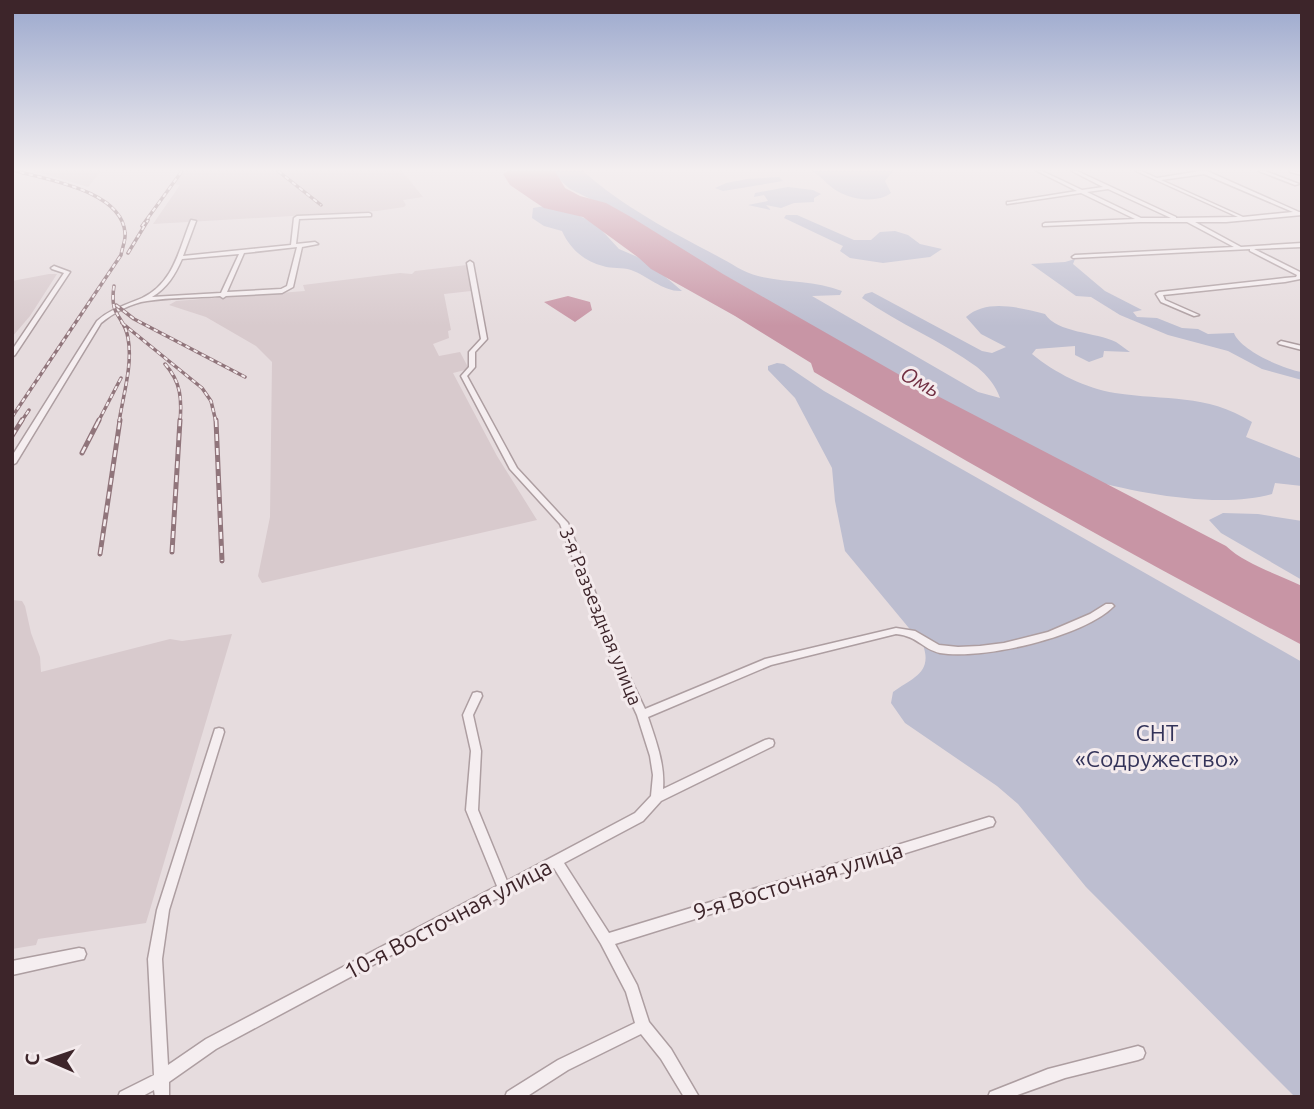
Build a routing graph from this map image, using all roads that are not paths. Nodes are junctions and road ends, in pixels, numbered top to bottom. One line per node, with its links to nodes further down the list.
1 (192, 223): 13 (street)
2 (296, 223): 9 (street)
3 (1088, 223): 5 (street)
4 (1194, 223): 10 (street)
5 (1045, 225)
6 (315, 244): 8 (street)
7 (1302, 245): 10 (street)
8 (300, 246): 9 (street); 17 (street)
9 (293, 247): 11 (street)
10 (1246, 249): 12 (street); 16 (street)
11 (242, 252): 13 (street); 17 (street)
12 (1074, 257)
13 (180, 258): 18 (street)
14 (470, 263): 26 (street, 3-я Разъездная улица)
15 (54, 268): 22 (street)
16 (1300, 274): 19 (street)
17 (223, 296): 18 (street)
18 (145, 299): 23 (street)
19 (1196, 315)
20 (1281, 343): 21 (street)
21 (1302, 348)
22 (12, 355)
23 (12, 463)
24 (1109, 606): 26 (street)
25 (477, 696): 32 (street)
26 (642, 716): 29 (street, 3-я Разъездная улица)
27 (219, 732): 38 (street)
28 (769, 743): 29 (street, 10-я Восточная улица)
29 (657, 798): 31 (street, 10-я Восточная улица)
30 (989, 822): 33 (street, 9-я Восточная улица)
31 (557, 862): 32 (street, 10-я Восточная улица); 33 (street)
32 (504, 888): 38 (street, 10-я Восточная улица)
33 (607, 940): 36 (street)
34 (79, 954): 35 (street)
35 (12, 968)
36 (643, 1026): 41 (street); 42 (street)
37 (1138, 1053): 43 (street)
38 (159, 1080): 39 (street, 10-я Восточная улица); 40 (street)
39 (125, 1097)
40 (162, 1097)
41 (512, 1097)
42 (692, 1097)
43 (995, 1097)

